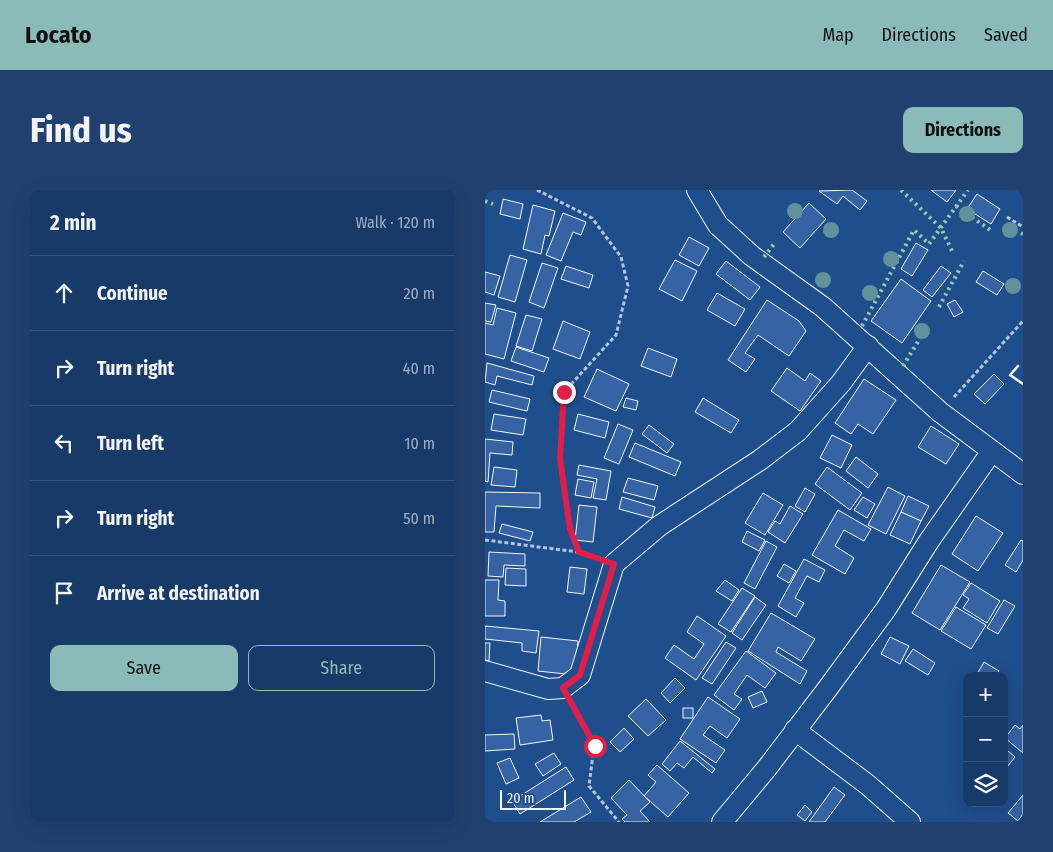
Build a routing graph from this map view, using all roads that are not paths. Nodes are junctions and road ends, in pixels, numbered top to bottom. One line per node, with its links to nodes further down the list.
1 (697, 190): 2 (street)
2 (869, 346): 3 (street); 5 (street)
3 (992, 451): 4 (street); 6 (street)
4 (1023, 474)
5 (485, 671)
6 (795, 730): 7 (street); 8 (street)
7 (722, 822)
8 (910, 822)

